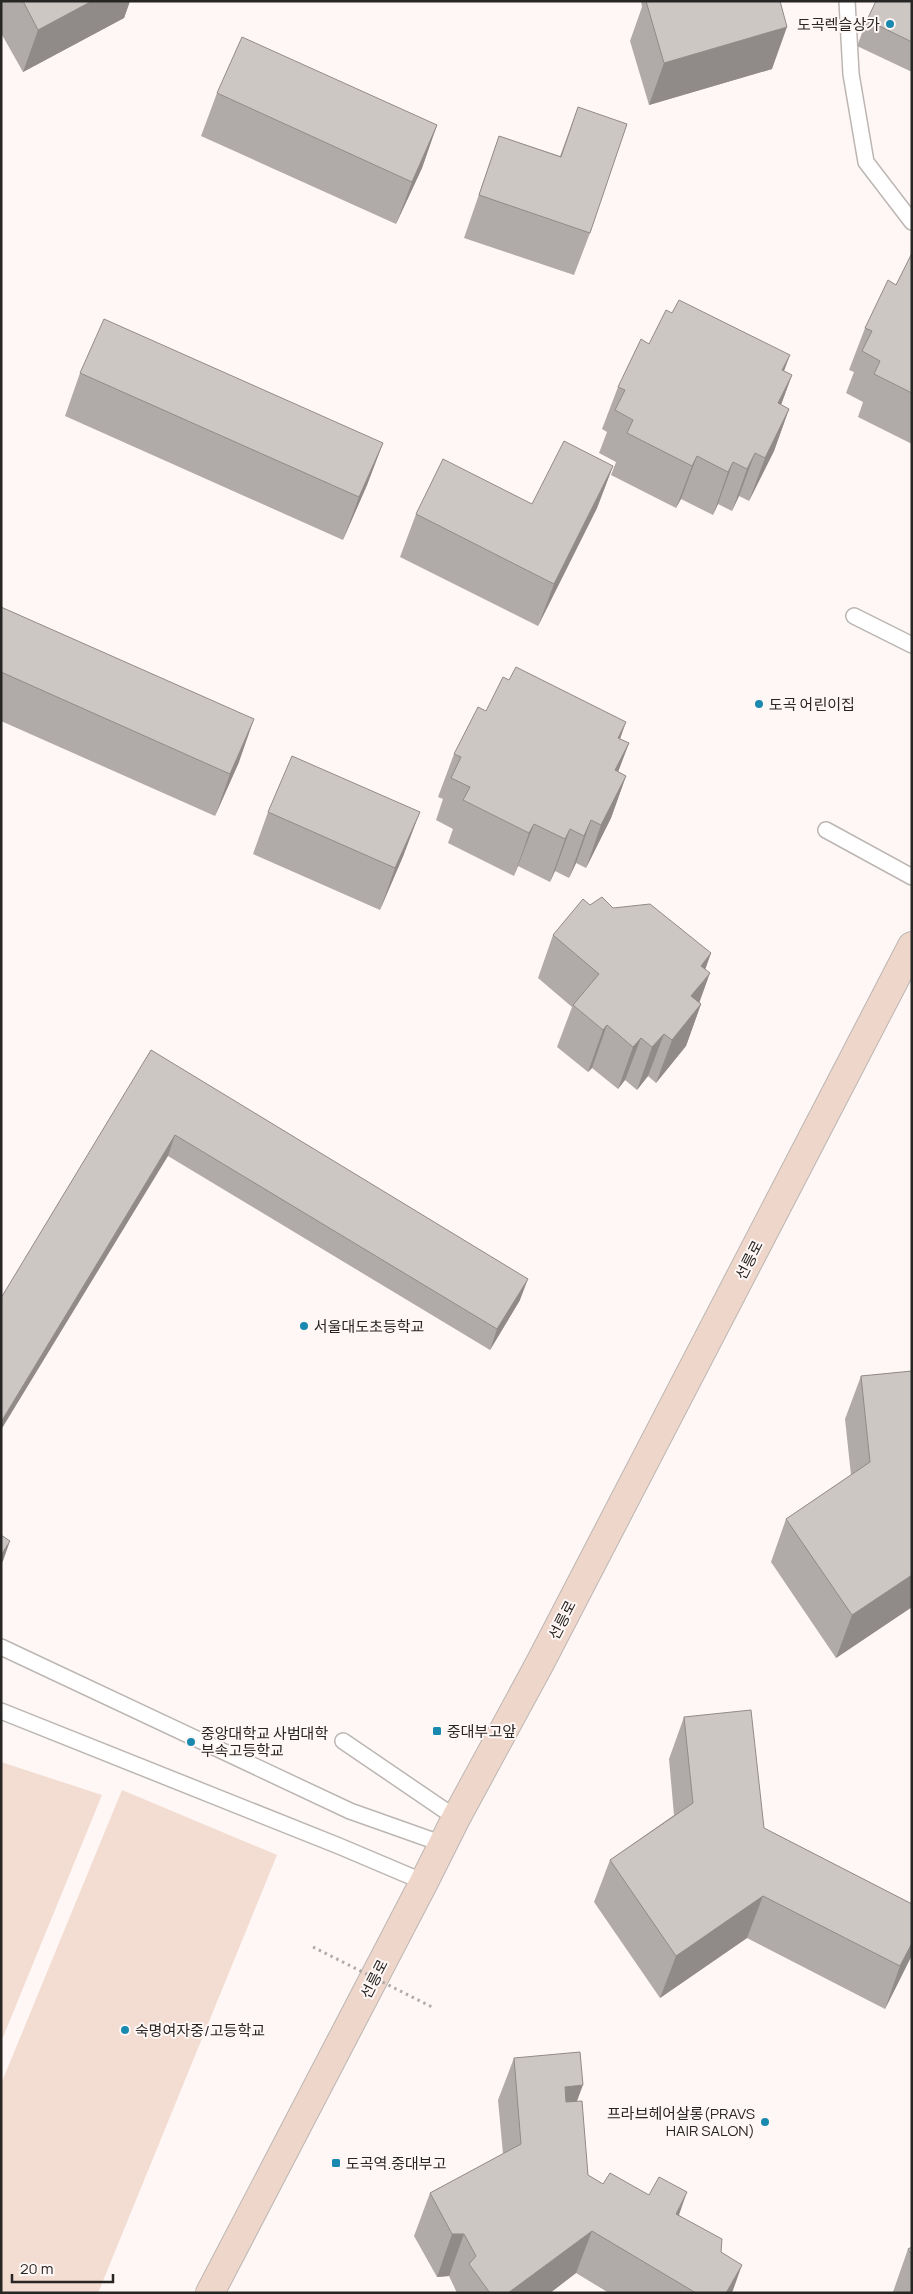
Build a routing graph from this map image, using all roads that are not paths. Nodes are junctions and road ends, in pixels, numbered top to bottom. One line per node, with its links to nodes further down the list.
1 (847, 1): 2 (lane)
2 (912, 222)
3 (854, 616): 4 (lane)
4 (912, 645)
5 (826, 830): 6 (lane)
6 (912, 877)
7 (912, 946): 11 (main road, 선릉로)
8 (1, 1647): 12 (lane)
9 (1, 1711): 13 (lane)
10 (343, 1742): 11 (lane)
11 (456, 1818): 12 (main road, 선릉로)
12 (443, 1844): 13 (main road, 선릉로)
13 (424, 1882): 14 (main road, 선릉로)
14 (210, 2293)

